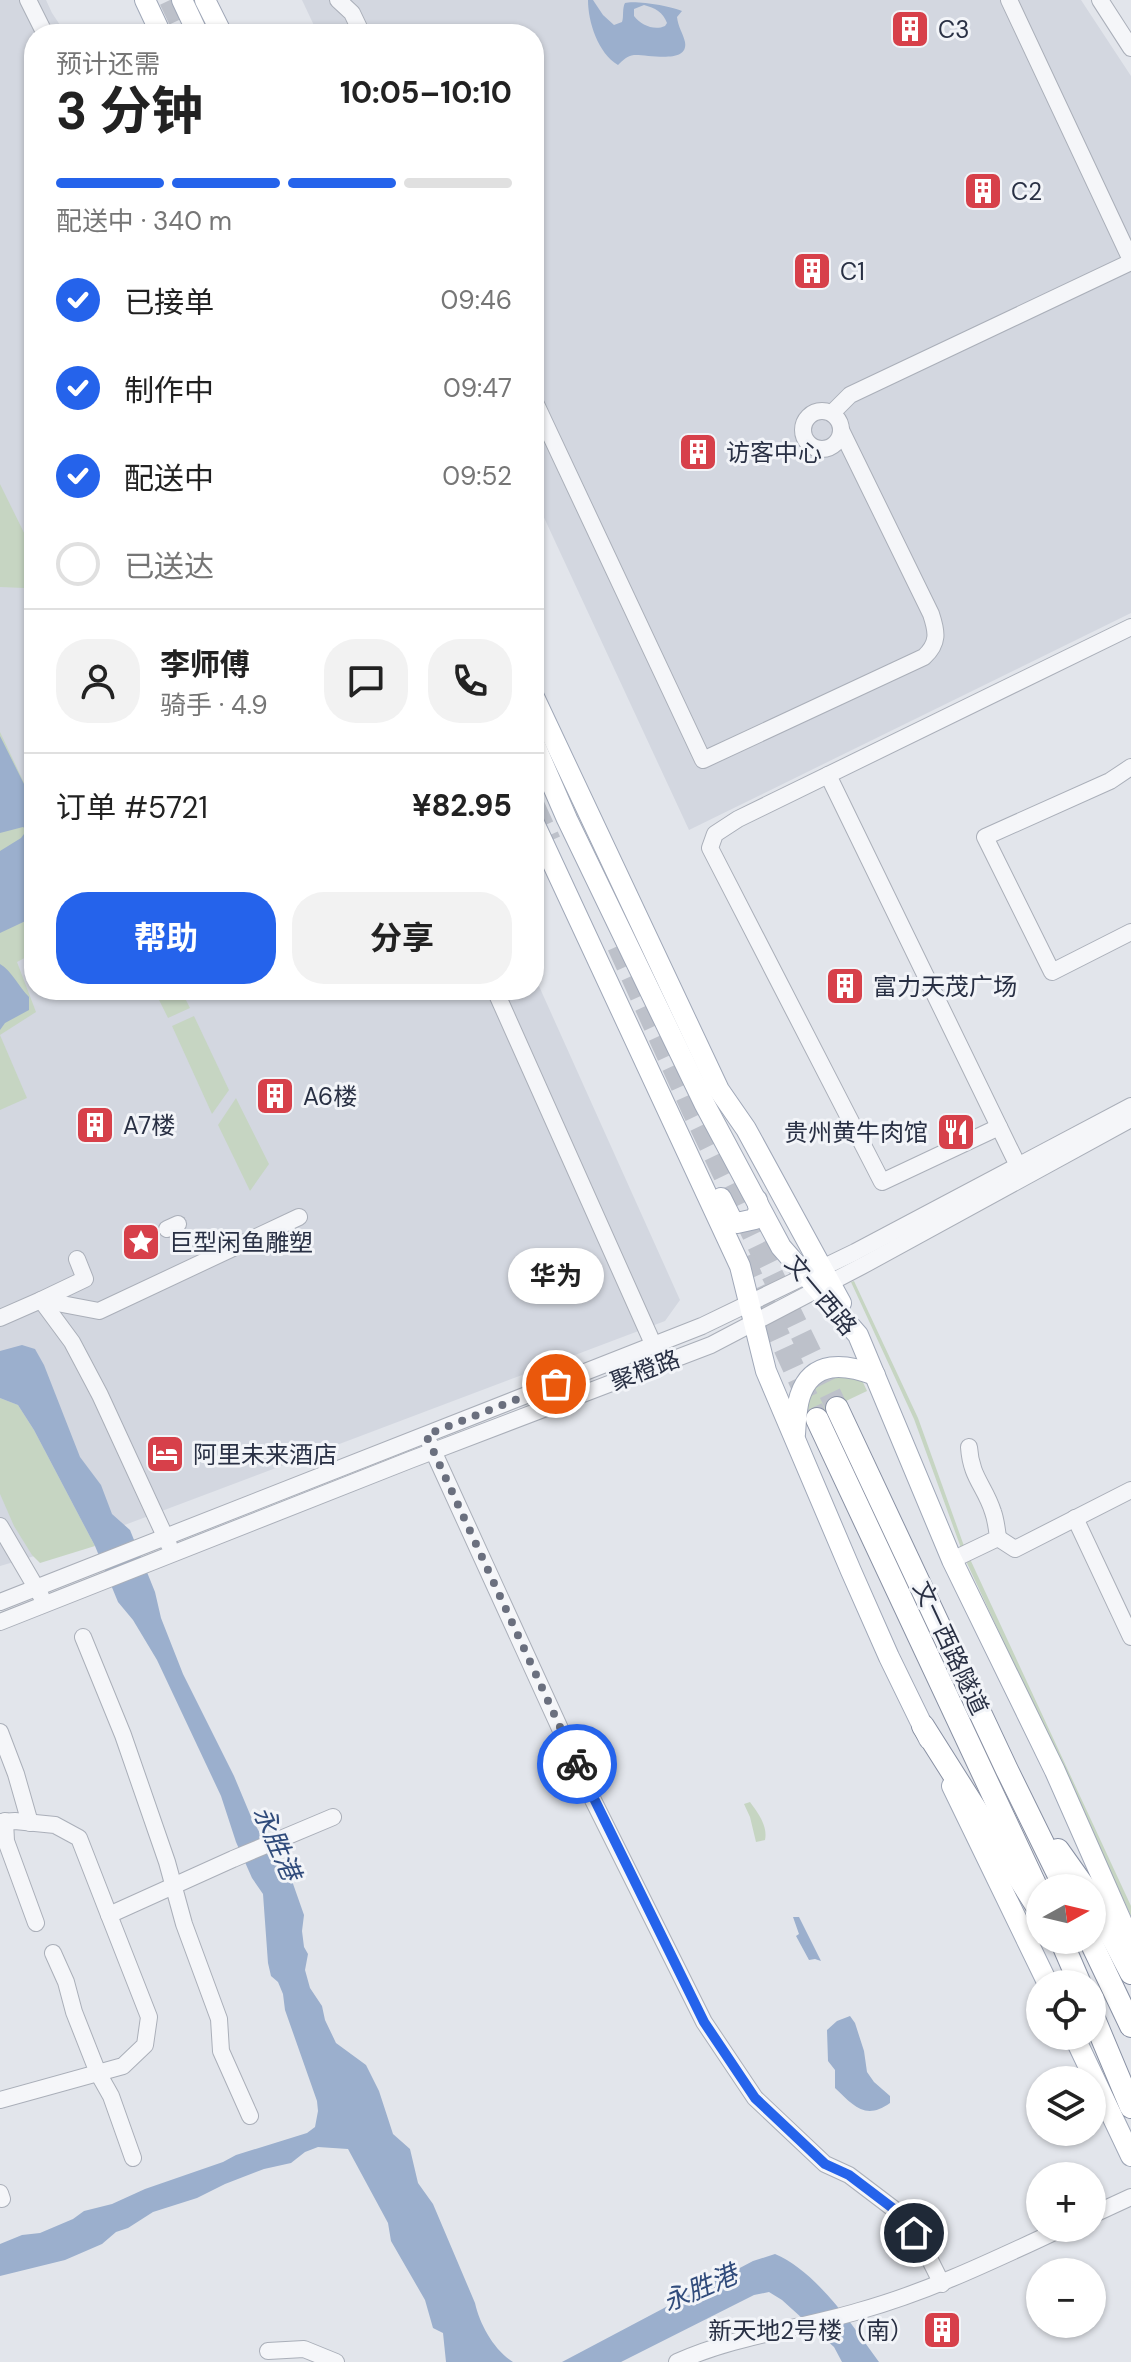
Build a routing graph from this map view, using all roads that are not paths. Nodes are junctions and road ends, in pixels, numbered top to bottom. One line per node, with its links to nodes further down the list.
1 (28, 0): 9 (street)
2 (145, 0): 10 (main road)
3 (182, 0): 11 (main road)
4 (194, 0): 12 (main road)
5 (205, 0): 13 (main road)
6 (338, 0): 14 (street)
7 (1009, 0): 16 (street)
8 (1100, 0): 15 (street)
9 (40, 24)
10 (156, 24)
11 (194, 24)
12 (197, 24)
13 (217, 24)
14 (357, 24)
15 (1131, 48)
16 (1131, 261): 17 (street)
17 (832, 413): 19 (street); 19 (street)
18 (544, 421): 19 (street)
19 (841, 430)
20 (1131, 627): 24 (street)
21 (544, 718): 36 (main road)
22 (544, 766): 33 (main road, 文一西路)
23 (1131, 767): 26 (street)
24 (828, 775): 31 (street); 31 (street)
25 (544, 845): 29 (main road)
26 (1131, 932)
27 (499, 1000): 40 (street)
28 (1131, 1106): 32 (street, 聚橙路)
29 (667, 1109): 33 (main road); 38 (main road)
30 (1131, 1119): 32 (street, 聚橙路)
31 (999, 1127): 32 (street)
32 (1021, 1172): 36 (street, 聚橙路)
33 (757, 1200): 36 (main road, 文一西路)
34 (299, 1217): 37 (street)
35 (77, 1259): 37 (street)
36 (818, 1279): 38 (street, 聚橙路); 41 (main road, 文一西路)
37 (41, 1300): 39 (street); 49 (street)
38 (752, 1313): 40 (street, 聚橙路); 43 (main road); 45 (street, 聚橙路)
39 (0, 1318)
40 (654, 1346): 42 (street, 聚橙路)
41 (875, 1375): 43 (main road); 52 (main road, 文一西路)
42 (426, 1435): 45 (street); 49 (street, 聚橙路)
43 (795, 1438): 59 (main road)
44 (969, 1447): 50 (street)
45 (434, 1451): 51 (street, 聚橙路); 90 (street)
46 (1131, 1490): 47 (street)
47 (1075, 1518): 50 (street); 58 (street)
48 (0, 1526): 53 (street)
49 (165, 1537): 51 (street); 53 (street, 聚橙路)
50 (998, 1538): 52 (street)
51 (173, 1554): 55 (street, 聚橙路)
52 (952, 1560): 73 (main road, 文一西路)
53 (36, 1588): 54 (street, 聚橙路); 55 (street)
54 (0, 1602)
55 (45, 1604): 56 (street, 聚橙路)
56 (0, 1622)
57 (83, 1637): 68 (street)
58 (1131, 1637)
59 (923, 1726): 69 (highway); 76 (main road)
60 (0, 1732): 64 (street)
61 (1025, 1804): 65 (highway, 文一西路隧道); 66 (highway, 文一西路隧道); 67 (highway)
62 (333, 1817): 68 (street)
63 (3, 1822): 64 (street); 71 (street)
64 (30, 1823): 70 (street)
65 (1031, 1874)
66 (1058, 1874)
67 (1075, 1874)
68 (173, 1885): 70 (street); 84 (street)
69 (1026, 1889)
70 (109, 1915): 81 (street)
71 (36, 1923)
72 (1106, 1925): 77 (highway)
73 (1131, 1943)
74 (53, 1953): 81 (street)
75 (1097, 1954): 78 (highway)
76 (1041, 1970)
77 (1131, 1973)
78 (1131, 2026)
79 (1106, 2047): 83 (highway)
80 (1081, 2050): 85 (main road)
81 (98, 2073): 82 (street); 86 (street)
82 (0, 2100)
83 (1131, 2107)
84 (250, 2116)
85 (1131, 2156)
86 (133, 2158)
87 (1131, 2197): 88 (street)
88 (1106, 2209)
89 (1033, 2242): 90 (street)
90 (942, 2284): 93 (street)
91 (268, 2351): 92 (street)
92 (336, 2362)
93 (677, 2362)

